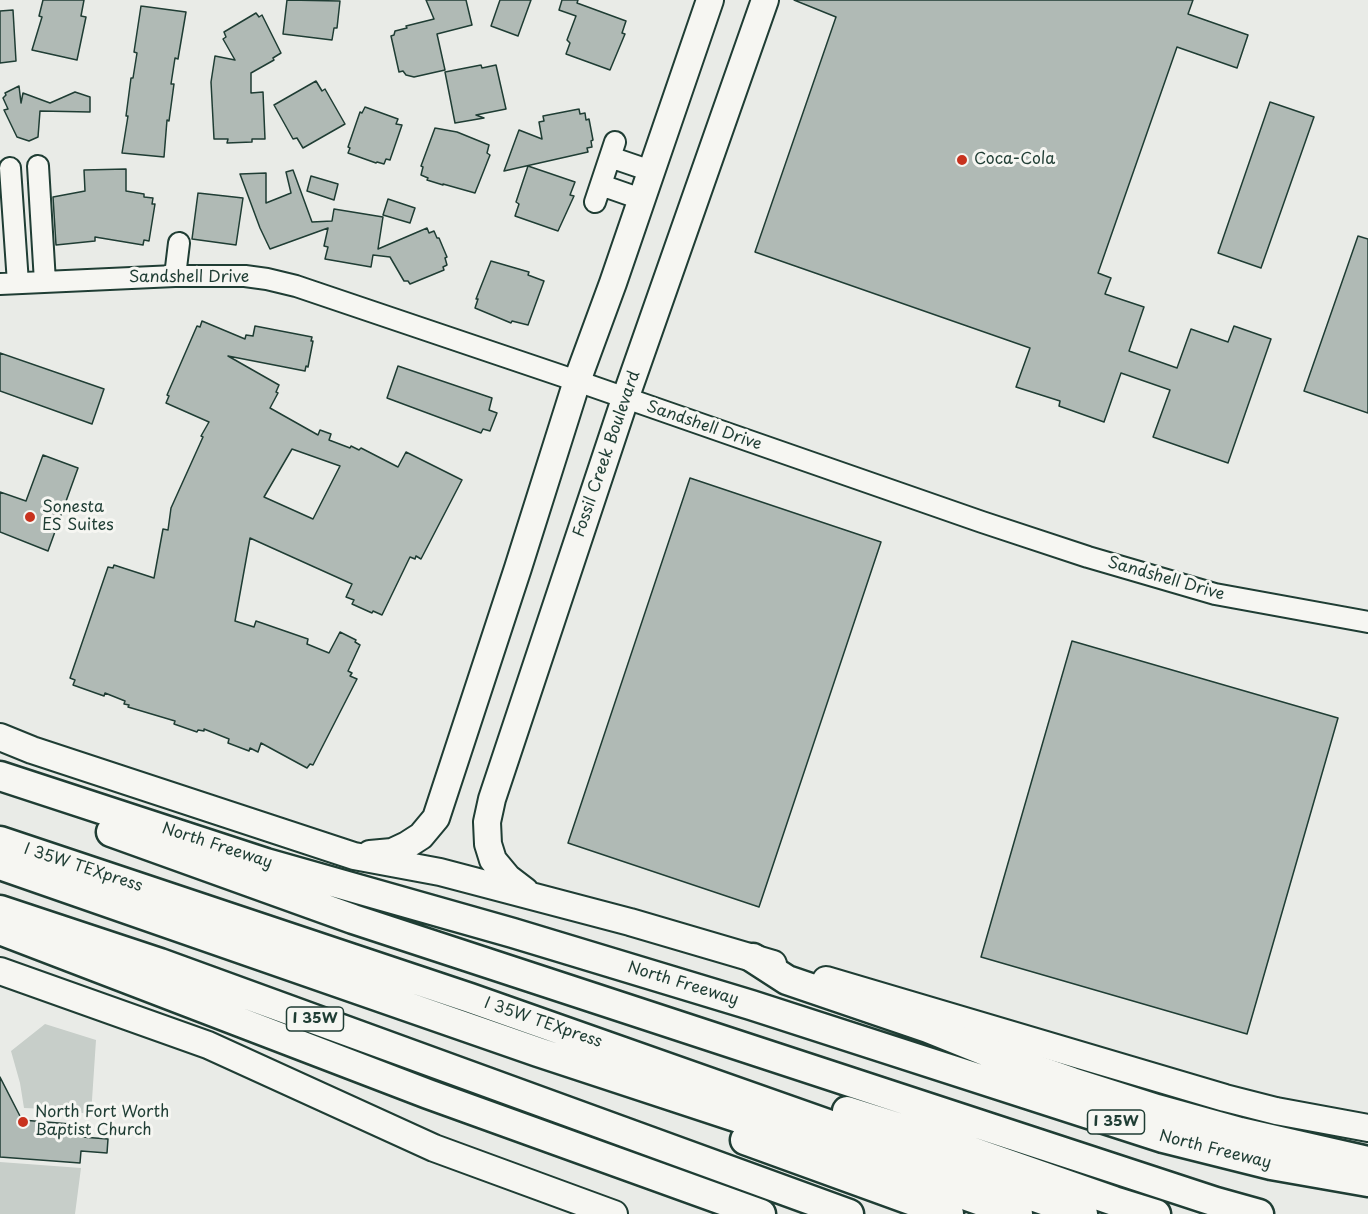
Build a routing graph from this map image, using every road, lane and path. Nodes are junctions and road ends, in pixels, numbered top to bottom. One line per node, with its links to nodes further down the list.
1 (710, 0): 4 (main road)
2 (765, 0): 11 (main road, Fossil Creek Boulevard)
3 (5, 168): 8 (street); 9 (street)
4 (651, 171): 5 (main road); 5 (street)
5 (641, 199): 10 (main road)
6 (179, 243): 7 (street)
7 (175, 276): 8 (street, Sandshell Drive); 10 (street, Sandshell Drive)
8 (45, 282): 9 (street, Sandshell Drive)
9 (9, 284)
10 (577, 381): 11 (street, Sandshell Drive); 17 (main road)
11 (625, 399): 12 (street, Sandshell Drive); 19 (main road, Fossil Creek Boulevard)
12 (1368, 622)
13 (0, 737): 17 (main road, North Freeway)
14 (0, 776): 28 (highway, North Freeway / I 35W)
15 (0, 792): 36 (highway)
16 (0, 840): 24 (highway, I 35W TEXpress)
17 (354, 856): 19 (main road, North Freeway)
18 (0, 866): 25 (highway, I 35W TEXpress)
19 (533, 896): 22 (main road, North Freeway)
20 (0, 910): 31 (highway, I 35W)
21 (0, 930): 30 (highway)
22 (753, 958): 26 (main road, North Freeway); 27 (highway)
23 (0, 971): 29 (main road)
24 (557, 1028): 34 (highway, I 35W TEXpress); 35 (highway)
25 (565, 1062): 32 (highway); 33 (highway, I 35W TEXpress)
26 (1368, 1128)
27 (1368, 1161)
28 (1368, 1182)
29 (614, 1214)
30 (762, 1214)
31 (849, 1214)
32 (949, 1214)
33 (1018, 1214)
34 (1083, 1214)
35 (1156, 1214)
36 (1259, 1214)

